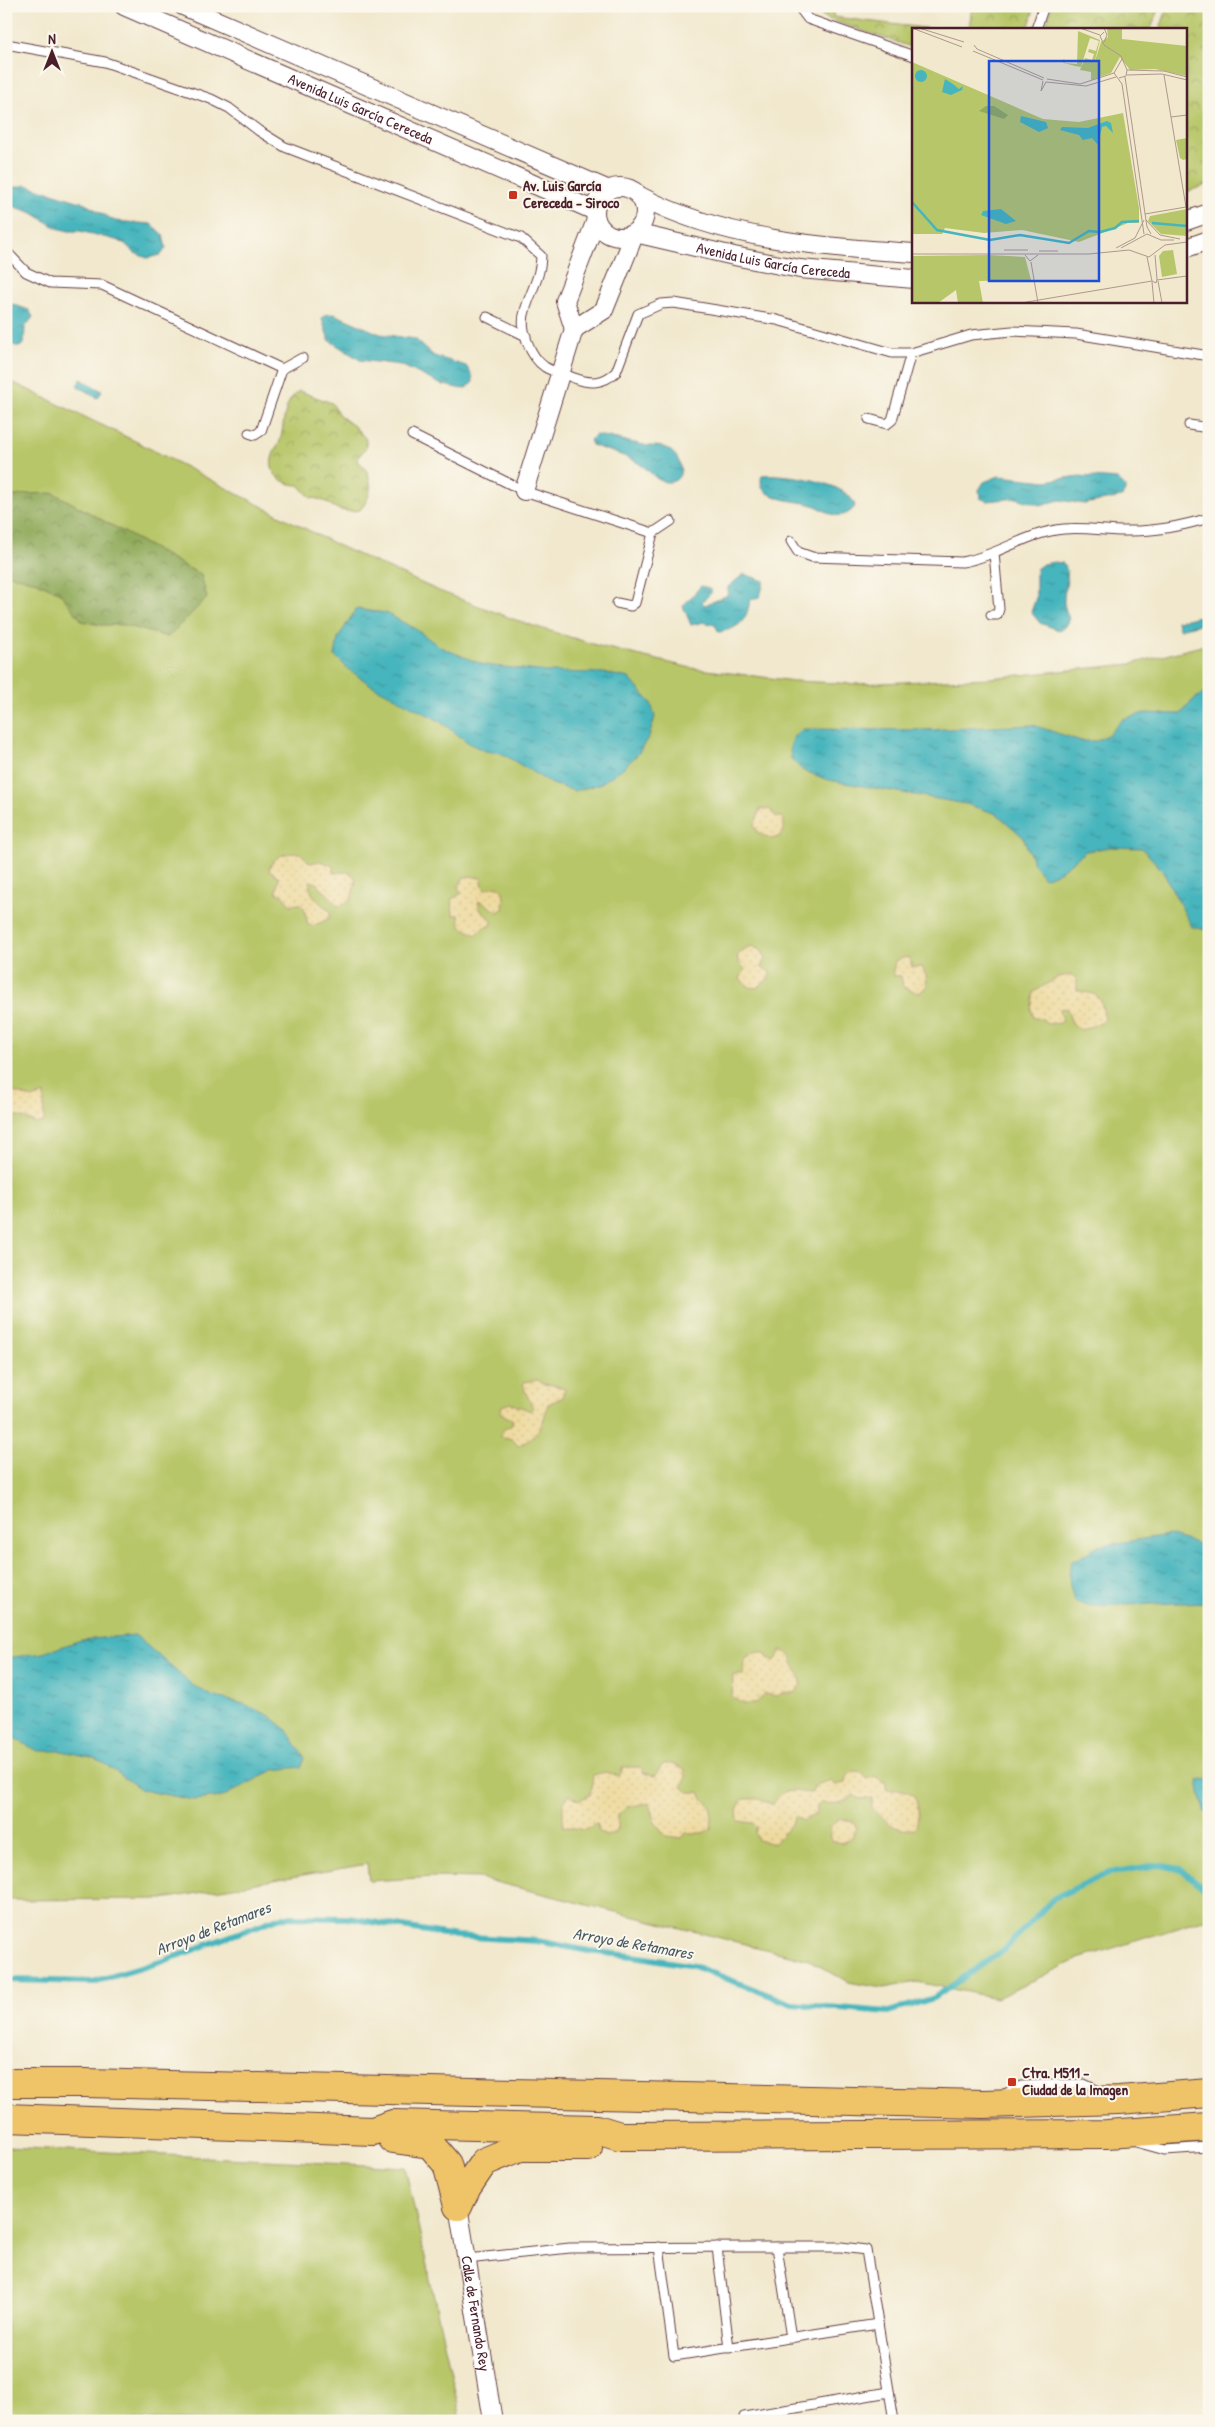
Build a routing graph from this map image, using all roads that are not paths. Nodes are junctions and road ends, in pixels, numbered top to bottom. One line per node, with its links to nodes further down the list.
1 (124, 6): 11 (street, Avenida Luis García Cereceda)
2 (184, 6): 8 (street, Avenida Luis García Cereceda)
3 (798, 6): 7 (lane)
4 (1044, 6): 5 (lane)
5 (1036, 28)
6 (6, 44): 21 (lane)
7 (912, 55)
8 (609, 190): 9 (street); 11 (street)
9 (640, 196): 13 (street); 17 (street, Avenida Luis García Cereceda)
10 (1209, 214): 12 (street)
11 (596, 216): 13 (street); 20 (street)
12 (1188, 220)
13 (635, 232): 18 (street, Avenida Luis García Cereceda); 20 (street)
14 (1209, 240): 15 (street)
15 (1188, 247)
16 (6, 250): 25 (lane)
17 (912, 254)
18 (912, 278)
19 (487, 316): 21 (lane)
20 (574, 329): 26 (street)
21 (526, 336): 26 (lane)
22 (911, 353): 23 (lane); 26 (lane); 27 (lane)
23 (1209, 356)
24 (302, 358): 25 (lane)
25 (282, 369): 30 (lane)
26 (560, 372): 32 (street)
27 (869, 419)
28 (1189, 426): 29 (lane)
29 (1209, 428)
30 (249, 432)
31 (412, 435): 32 (lane)
32 (524, 491): 35 (lane)
33 (1209, 518): 37 (lane)
34 (671, 521): 35 (lane)
35 (653, 533): 38 (lane)
36 (791, 541): 37 (lane)
37 (994, 553): 39 (lane)
38 (616, 602)
39 (991, 615)
40 (6, 2083): 41 (highway)
41 (1209, 2093)
42 (6, 2118): 44 (highway)
43 (1209, 2127): 45 (highway)
44 (373, 2131): 46 (highway); 48 (highway)
45 (1107, 2134): 46 (highway); 47 (lane)
46 (620, 2136): 48 (highway)
47 (1209, 2147)
48 (458, 2206): 52 (street, Calle de Fernando Rey)
49 (659, 2247): 50 (lane); 52 (lane); 55 (lane)
50 (717, 2247): 51 (lane); 55 (lane)
51 (777, 2247): 53 (lane); 54 (lane)
52 (467, 2259): 58 (street, Calle de Fernando Rey)
53 (878, 2324): 54 (lane); 56 (lane)
54 (790, 2338): 55 (lane)
55 (729, 2348)
56 (889, 2392): 57 (lane); 59 (lane)
57 (744, 2417)
58 (493, 2421)
59 (894, 2421)

